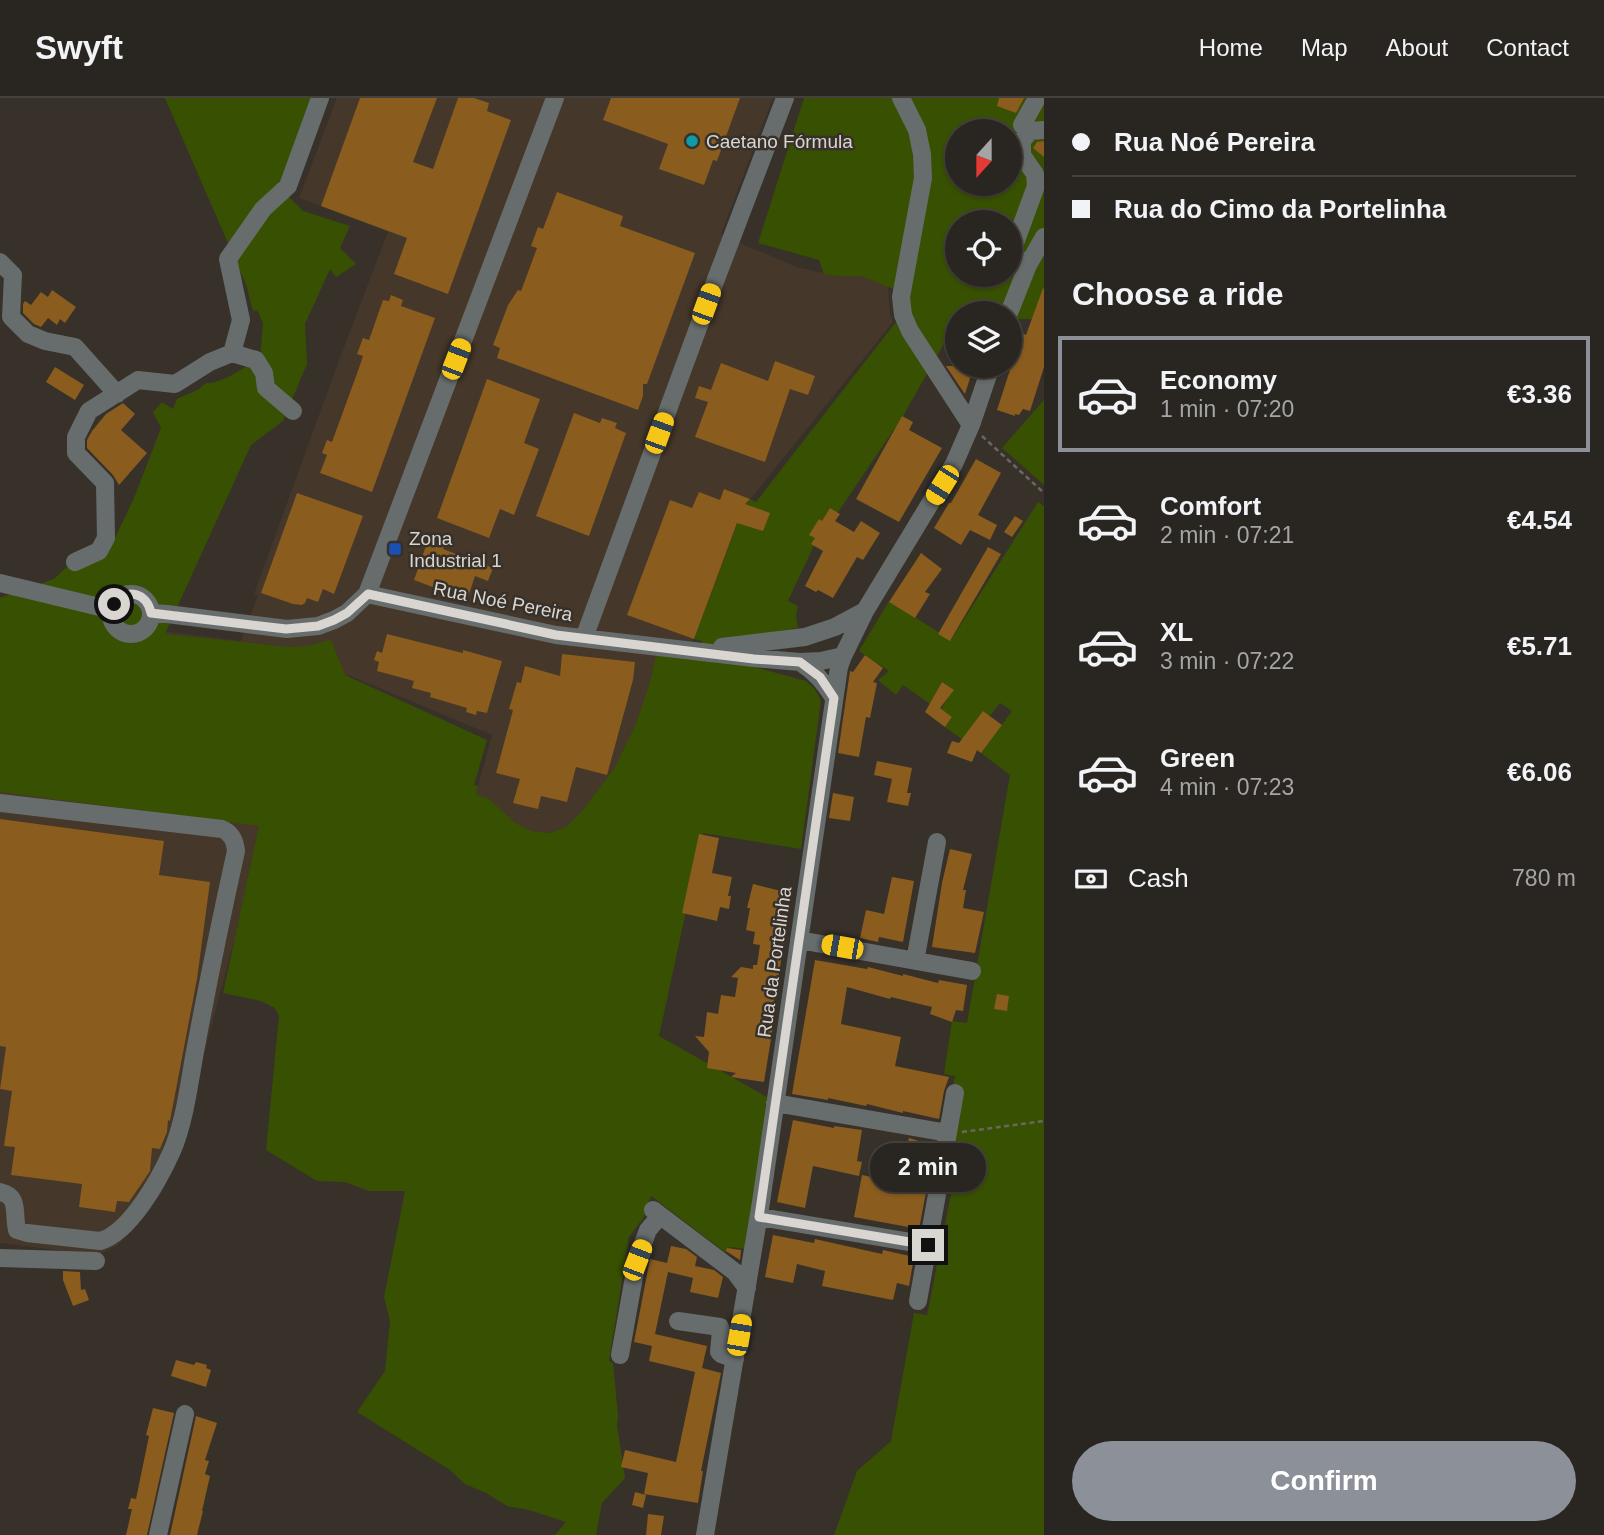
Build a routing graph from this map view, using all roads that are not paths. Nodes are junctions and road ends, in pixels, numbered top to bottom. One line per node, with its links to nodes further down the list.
1 (320, 98): 11 (street)
2 (555, 98): 18 (street)
3 (785, 98): 23 (street)
4 (901, 98): 15 (street)
5 (1036, 100): 6 (street)
6 (1027, 125): 9 (street)
7 (1044, 237): 9 (street)
8 (0, 262): 13 (street)
9 (1028, 265): 10 (street)
10 (1014, 301)
11 (232, 353): 13 (street); 14 (street)
12 (987, 378): 15 (street, Rua da Portelinha)
13 (117, 394): 16 (street)
14 (293, 411)
15 (971, 425): 20 (street, Rua da Portelinha)
16 (75, 562)
17 (0, 583): 19 (street)
18 (368, 594): 21 (street); 23 (street, Rua Noé Pereira)
19 (112, 610): 21 (street); 21 (street)
20 (865, 611): 22 (street, Rua Noé Pereira); 25 (street, Rua da Portelinha)
21 (151, 613)
22 (805, 637): 24 (street, Rua Noé Pereira); 25 (street)
23 (584, 638): 24 (street, Rua Noé Pereira)
24 (691, 650): 26 (street, Rua Noé Pereira)
25 (843, 656): 26 (street, Rua Noé Pereira); 27 (street, Rua da Portelinha)
26 (800, 662): 27 (street)
27 (834, 698): 30 (street, Rua da Portelinha)
28 (0, 803): 36 (street)
29 (937, 842): 31 (street)
30 (799, 940): 31 (street); 34 (street, Rua da Portelinha)
31 (915, 961): 32 (street)
32 (972, 971)
33 (955, 1093): 35 (street)
34 (775, 1103): 35 (street); 37 (street, Rua da Portelinha)
35 (948, 1133): 38 (street)
36 (0, 1192)
37 (759, 1217): 38 (street); 41 (street, Rua da Portelinha)
38 (928, 1245): 42 (street)
39 (0, 1258): 40 (street)
40 (96, 1261)
41 (747, 1288): 44 (street); 45 (street, Rua da Portelinha)
42 (918, 1301)
43 (678, 1321): 45 (street)
44 (620, 1355)
45 (735, 1359): 48 (street, Rua da Portelinha)
46 (185, 1414): 47 (street)
47 (158, 1535)
48 (705, 1535)

